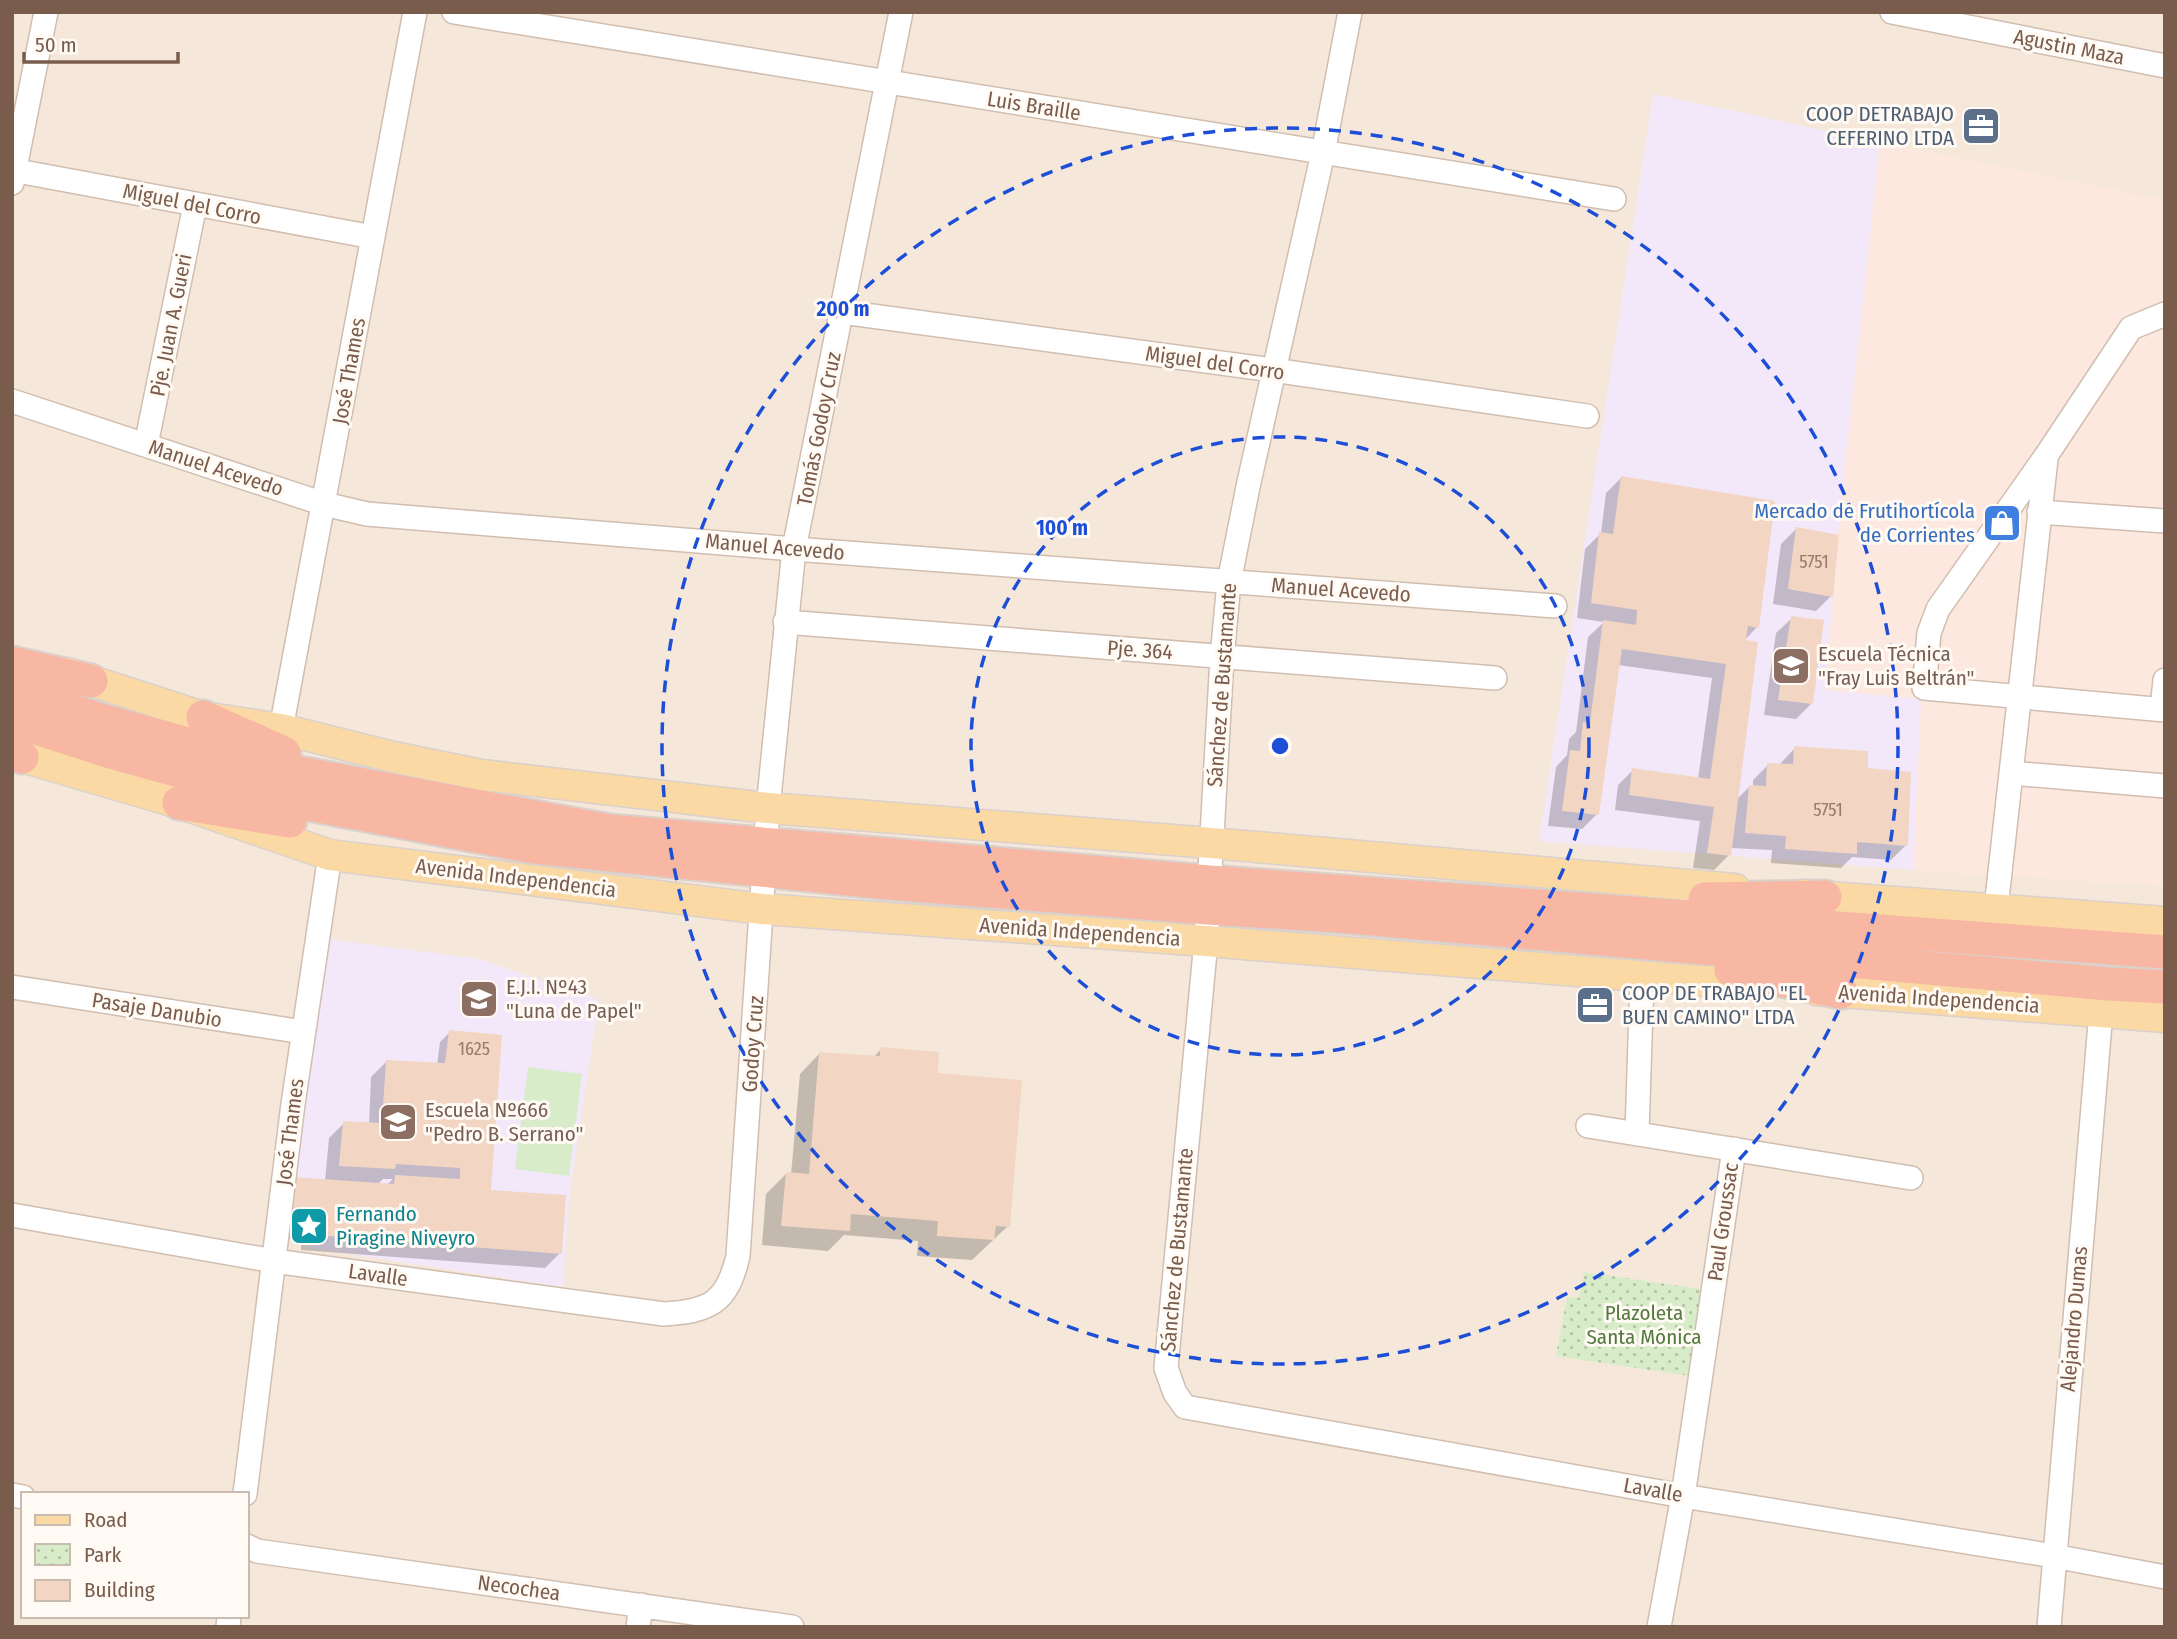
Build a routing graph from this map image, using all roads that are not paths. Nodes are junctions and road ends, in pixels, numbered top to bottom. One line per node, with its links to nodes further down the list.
1 (46, 12): 10 (street)
2 (415, 12): 13 (street, José Thames)
3 (454, 12): 8 (street, Luis Braille)
4 (901, 12): 8 (street, Tomás Godoy Cruz)
5 (1349, 12): 9 (street, Sánchez de Bustamante)
6 (1892, 12): 7 (street, Agustin Maza)
7 (2165, 66)
8 (887, 82): 9 (street, Luis Braille); 14 (street, Tomás Godoy Cruz)
9 (1323, 153): 11 (street, Luis Braille); 16 (street, Sánchez de Bustamante)
10 (13, 175): 12 (street, Miguel del Corro)
11 (1615, 200)
12 (195, 205): 13 (street, Miguel del Corro); 19 (street, Pje. Juan A. Gueri)
13 (373, 237): 21 (street, José Thames)
14 (842, 312): 16 (street, Miguel del Corro); 24 (street, Tomás Godoy Cruz)
15 (2165, 314): 20 (street)
16 (1273, 370): 18 (street, Miguel del Corro); 25 (street, Sánchez de Bustamante)
17 (12, 401): 19 (street, Manuel Acevedo)
18 (1587, 416)
19 (146, 445): 21 (street, Manuel Acevedo)
20 (2046, 456): 22 (street); 35 (street)
21 (324, 504): 24 (street, Manuel Acevedo); 39 (street, José Thames)
22 (2039, 512): 23 (street); 35 (street)
23 (2165, 522)
24 (794, 549): 25 (street, Manuel Acevedo); 27 (street, Tomás Godoy Cruz)
25 (1229, 582): 26 (street, Manuel Acevedo); 29 (street, Sánchez de Bustamante)
26 (1555, 606)
27 (785, 622): 29 (street, Pje. 364); 45 (street, Tomás Godoy Cruz)
28 (12, 655): 33 (main road)
29 (1222, 657): 31 (street, Pje. 364); 46 (street, Sánchez de Bustamante)
30 (12, 663): 33 (highway)
31 (1494, 678)
32 (2165, 680): 36 (street)
33 (91, 681): 37 (main road)
34 (12, 691): 43 (highway, Avenida Independencia)
35 (2020, 696): 36 (street); 41 (street)
36 (2163, 710)
37 (203, 717): 39 (main road); 43 (highway)
38 (12, 720): 47 (highway, Avenida Independencia)
39 (281, 729): 45 (main road)
40 (15, 754): 44 (main road, Avenida Independencia)
41 (2011, 773): 42 (street); 52 (street)
42 (2165, 786)
43 (444, 801): 49 (highway, Avenida Independencia)
44 (178, 803): 47 (highway); 48 (main road, Avenida Independencia)
45 (768, 808): 46 (main road); 49 (street, Godoy Cruz)
46 (1211, 843): 50 (street, Sánchez de Bustamante); 51 (main road)
47 (534, 847): 49 (highway, Avenida Independencia)
48 (330, 855): 53 (main road, Avenida Independencia); 64 (street, José Thames)
49 (765, 858): 50 (highway, Avenida Independencia); 53 (street, Godoy Cruz)
50 (1208, 895): 54 (highway, Avenida Independencia); 56 (street, Sánchez de Bustamante)
51 (1825, 897): 52 (main road); 54 (highway)
52 (1996, 908): 55 (main road)
53 (762, 909): 56 (main road, Avenida Independencia); 71 (street, Godoy Cruz)
54 (1481, 916): 57 (highway, Avenida Independencia); 60 (highway, Avenida Independencia); 61 (highway)
55 (2165, 922)
56 (1206, 941): 58 (main road, Avenida Independencia); 72 (street, Sánchez de Bustamante)
57 (2165, 952)
58 (1642, 978): 61 (main road, Avenida Independencia); 66 (street)
59 (12, 987): 64 (street, Pasaje Danubio)
60 (2165, 987)
61 (1841, 992): 62 (main road, Avenida Independencia)
62 (2101, 1012): 63 (main road, Avenida Independencia); 76 (street, Alejandro Dumas)
63 (2165, 1017)
64 (303, 1032): 70 (street, José Thames)
65 (1588, 1126): 66 (street)
66 (1637, 1133): 67 (street)
67 (1734, 1149): 68 (street); 74 (street, Paul Groussac)
68 (1911, 1178)
69 (12, 1215): 70 (street, Lavalle)
70 (274, 1261): 71 (street, Lavalle); 73 (street, José Thames)
71 (732, 1280)
72 (1166, 1368): 74 (street, Lavalle)
73 (244, 1492)
74 (1683, 1496): 76 (street, Lavalle); 80 (street, Paul Groussac)
75 (248, 1546): 78 (street, Necochea)
76 (2054, 1556): 77 (street, Lavalle); 81 (street, Alejandro Dumas)
77 (2165, 1577)
78 (640, 1616): 79 (street, Necochea)
79 (792, 1627)
80 (1659, 1627)
81 (2049, 1627)

